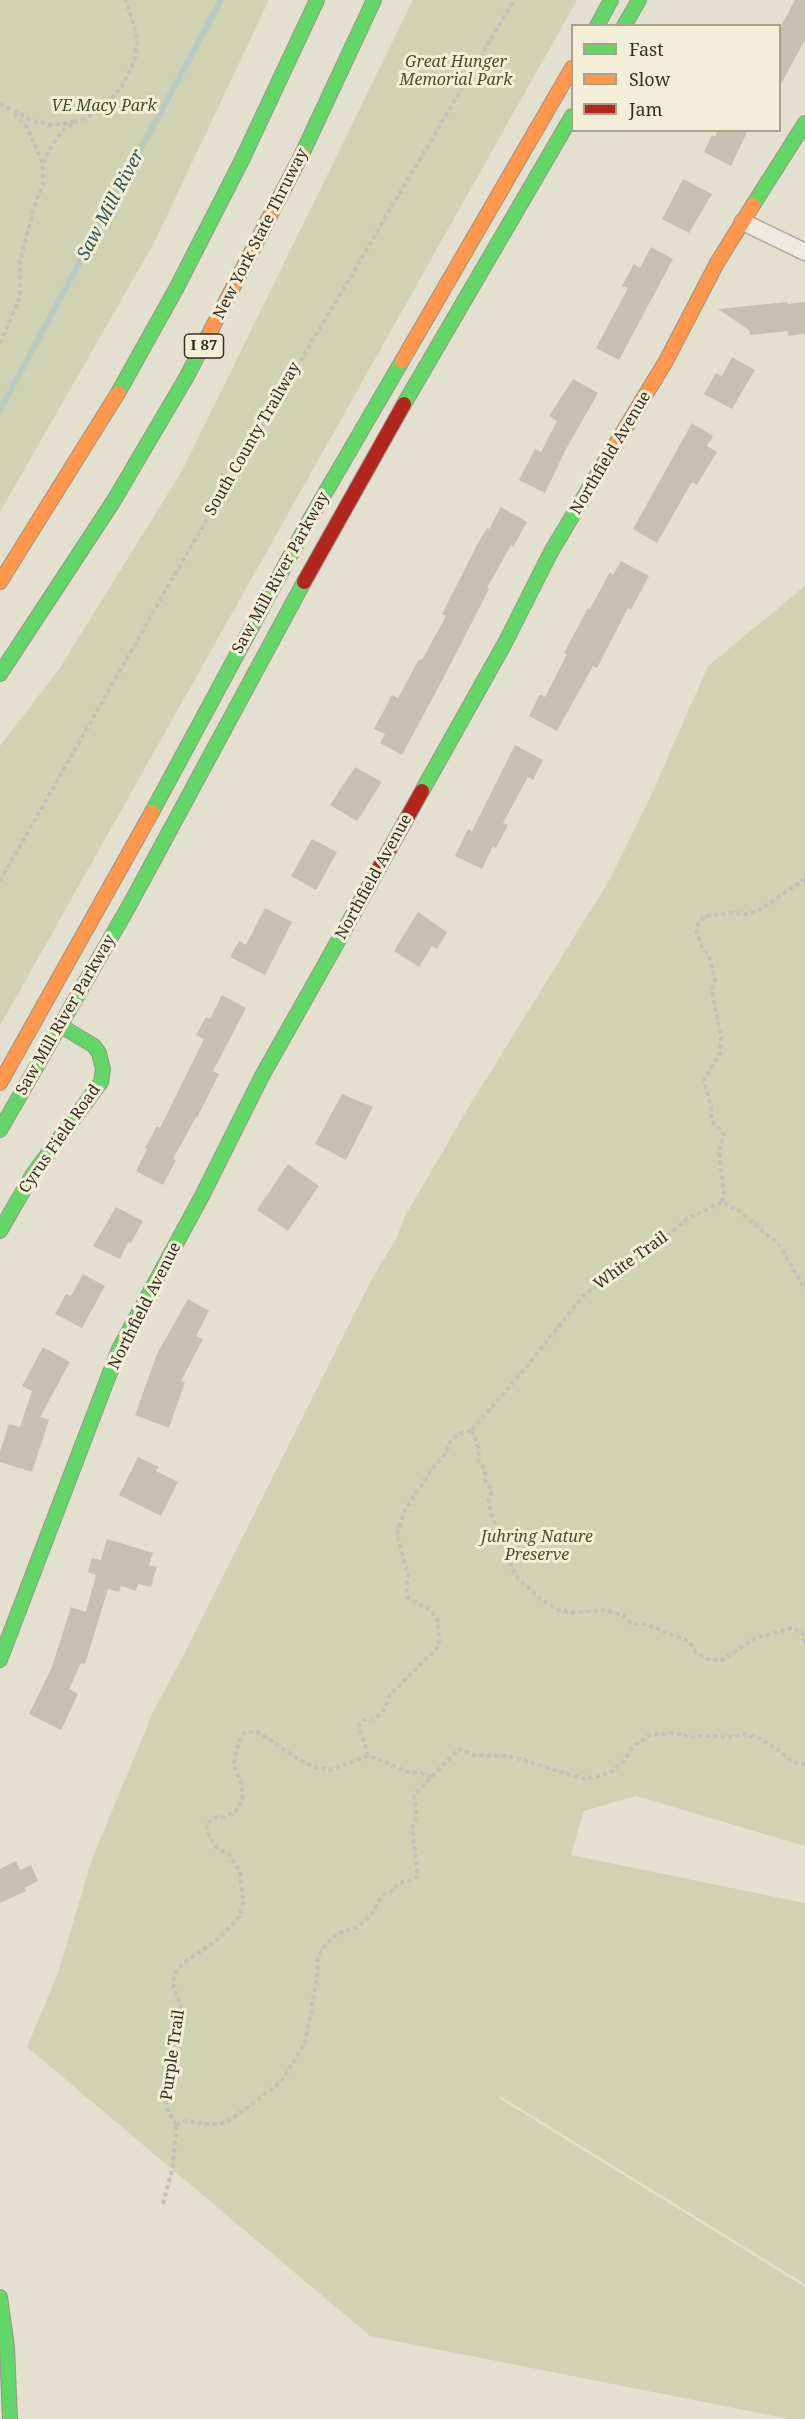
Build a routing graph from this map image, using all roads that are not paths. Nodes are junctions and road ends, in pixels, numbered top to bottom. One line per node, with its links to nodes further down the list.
1 (317, 0): 12 (main road)
2 (374, 0): 13 (main road, New York State Thruway / I 87)
3 (611, 0): 5 (main road)
4 (639, 0): 6 (main road)
5 (598, 24)
6 (625, 24)
7 (571, 71): 15 (main road, Saw Mill River Parkway)
8 (571, 119): 14 (main road, Saw Mill River Parkway)
9 (805, 123): 10 (main road, Northfield Avenue)
10 (743, 222): 11 (street); 18 (main road, Northfield Avenue)
11 (805, 252)
12 (0, 582)
13 (0, 674)
14 (61, 1026): 16 (main road, Saw Mill River Parkway); 17 (main road, Cyrus Field Road)
15 (0, 1083)
16 (0, 1130)
17 (0, 1231)
18 (0, 1660)
19 (0, 2297): 20 (main road)
20 (10, 2419)

